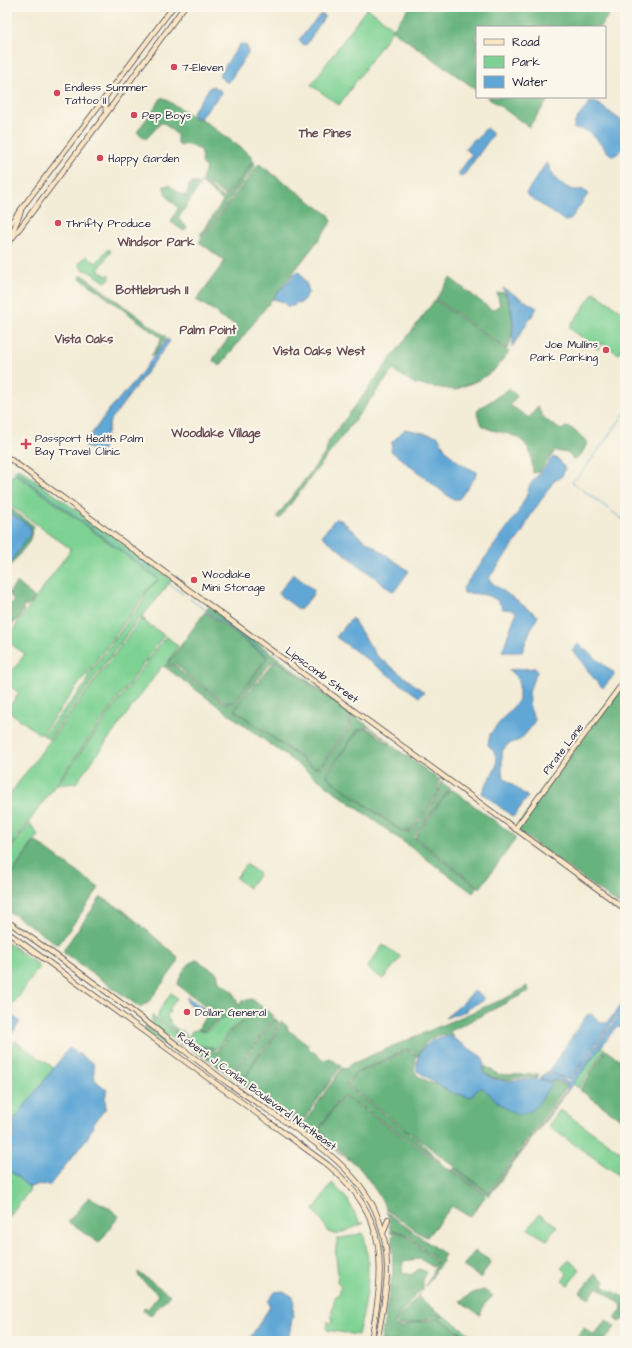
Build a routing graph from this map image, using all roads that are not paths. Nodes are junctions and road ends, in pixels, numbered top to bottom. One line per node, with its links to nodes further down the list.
1 (173, 7): 3 (main road)
2 (184, 7): 5 (main road)
3 (105, 99): 4 (main road); 5 (main road)
4 (100, 106): 5 (main road); 6 (main road)
5 (104, 116): 8 (main road)
6 (22, 208): 7 (main road); 8 (main road)
7 (7, 228)
8 (8, 244)
9 (7, 457): 11 (main road, Lipscomb Street)
10 (625, 680): 11 (main road, Pirate Lane)
11 (515, 829): 12 (main road, Lipscomb Street)
12 (625, 909)
13 (7, 921): 16 (main road, Robert J Conlan Boulevard Northeast)
14 (7, 932): 17 (main road, Robert J Conlan Boulevard Northeast)
15 (388, 1219): 16 (main road)
16 (384, 1232): 18 (main road, Robert J Conlan Boulevard Northeast)
17 (371, 1341)
18 (377, 1341)

